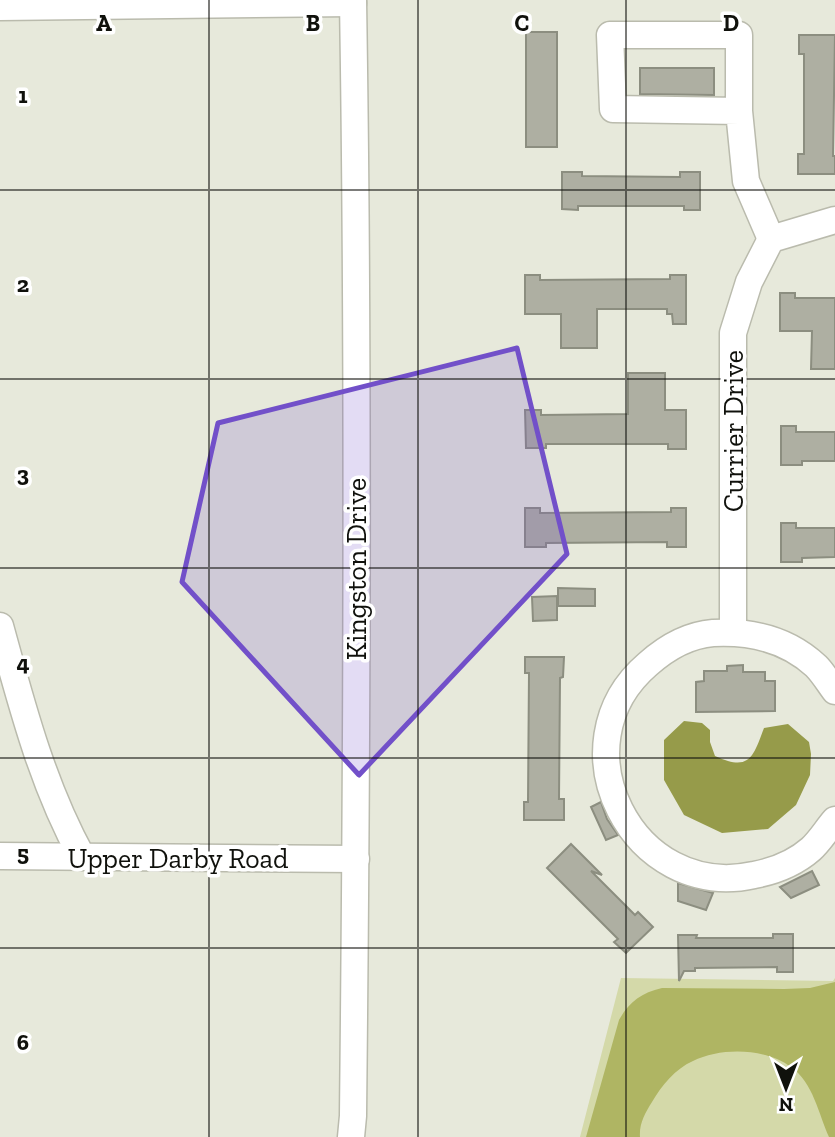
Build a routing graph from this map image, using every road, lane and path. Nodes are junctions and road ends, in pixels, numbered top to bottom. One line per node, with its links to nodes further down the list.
1 (353, 1): 2 (street); 12 (street, Kingston Drive)
2 (0, 7)
3 (739, 111): 3 (street); 5 (street)
4 (835, 220): 5 (street)
5 (771, 239): 7 (street, Currier Drive)
6 (0, 626): 11 (street)
7 (733, 632): 8 (street); 9 (street)
8 (835, 691)
9 (835, 820)
10 (0, 856): 11 (street, Upper Darby Road)
11 (82, 857): 12 (street, Upper Darby Road)
12 (356, 859): 13 (street, Kingston Drive)
13 (351, 1137)

